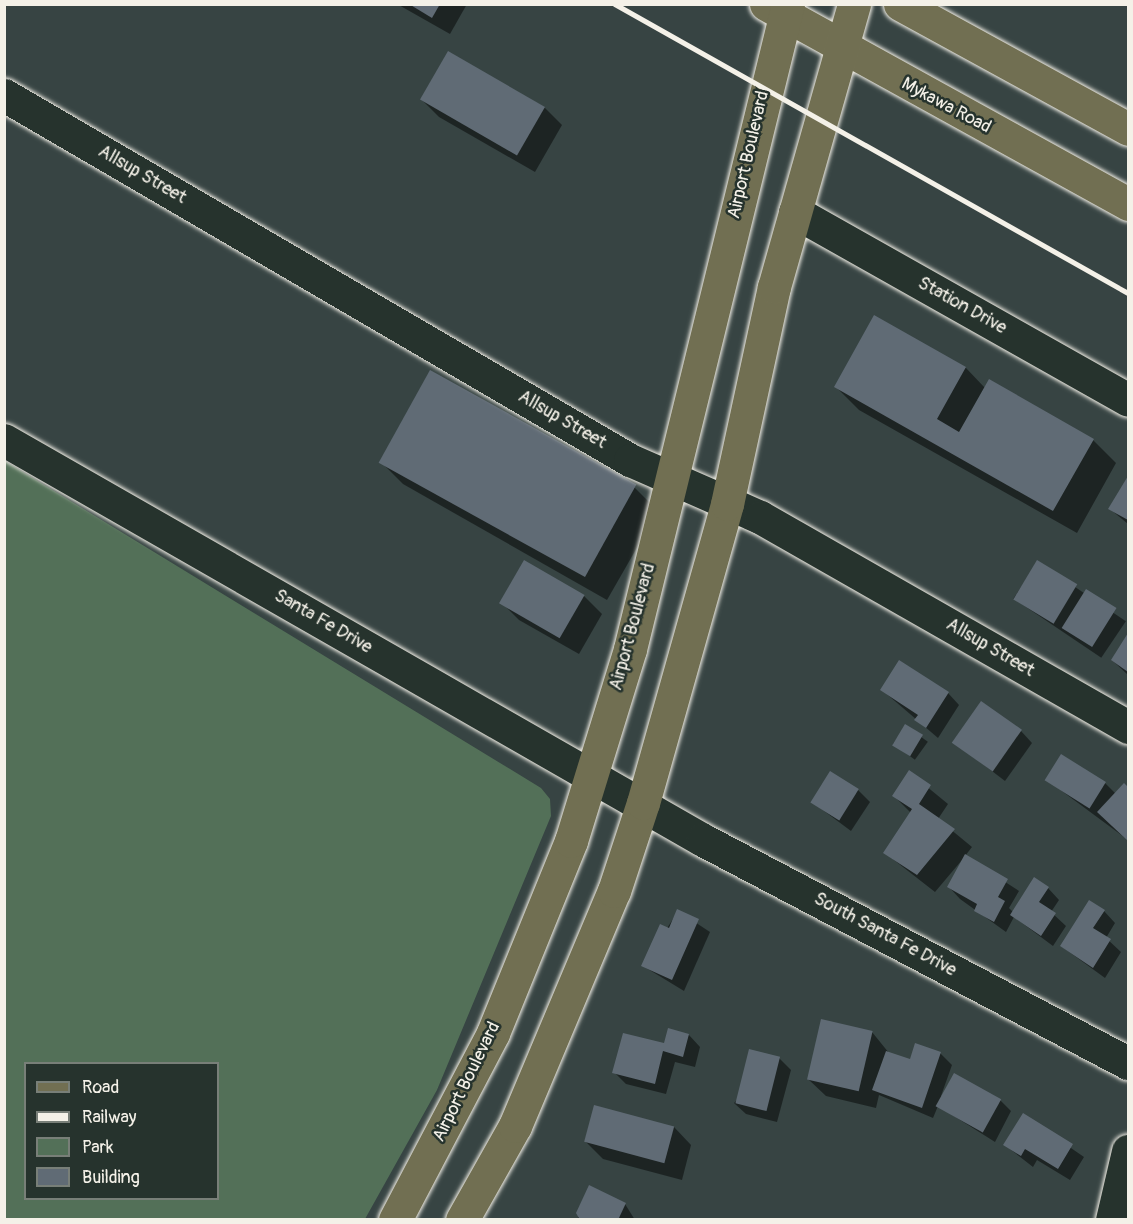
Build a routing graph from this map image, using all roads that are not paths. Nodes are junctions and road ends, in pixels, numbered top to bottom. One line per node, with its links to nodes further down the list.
1 (854, 4): 4 (main road)
2 (900, 4): 6 (main road)
3 (779, 8): 4 (main road, Mykawa Road); 11 (main road, Airport Boulevard)
4 (839, 48): 7 (main road, Mykawa Road); 8 (main road)
5 (4, 95): 11 (street, Allsup Street)
6 (1128, 129)
7 (1128, 204)
8 (795, 212): 9 (street, Station Drive); 12 (main road)
9 (1128, 400)
10 (4, 440): 14 (street, Santa Fe Drive)
11 (670, 477): 12 (street, Allsup Street); 14 (main road, Airport Boulevard)
12 (727, 504): 13 (street, Allsup Street); 15 (main road)
13 (1128, 727)
14 (591, 773): 15 (street, Santa Fe Drive); 18 (main road, Airport Boulevard)
15 (643, 803): 16 (street, South Santa Fe Drive); 19 (main road)
16 (1128, 1063)
17 (1128, 1151): 20 (street)
18 (395, 1220)
19 (462, 1220)
20 (1112, 1220)

